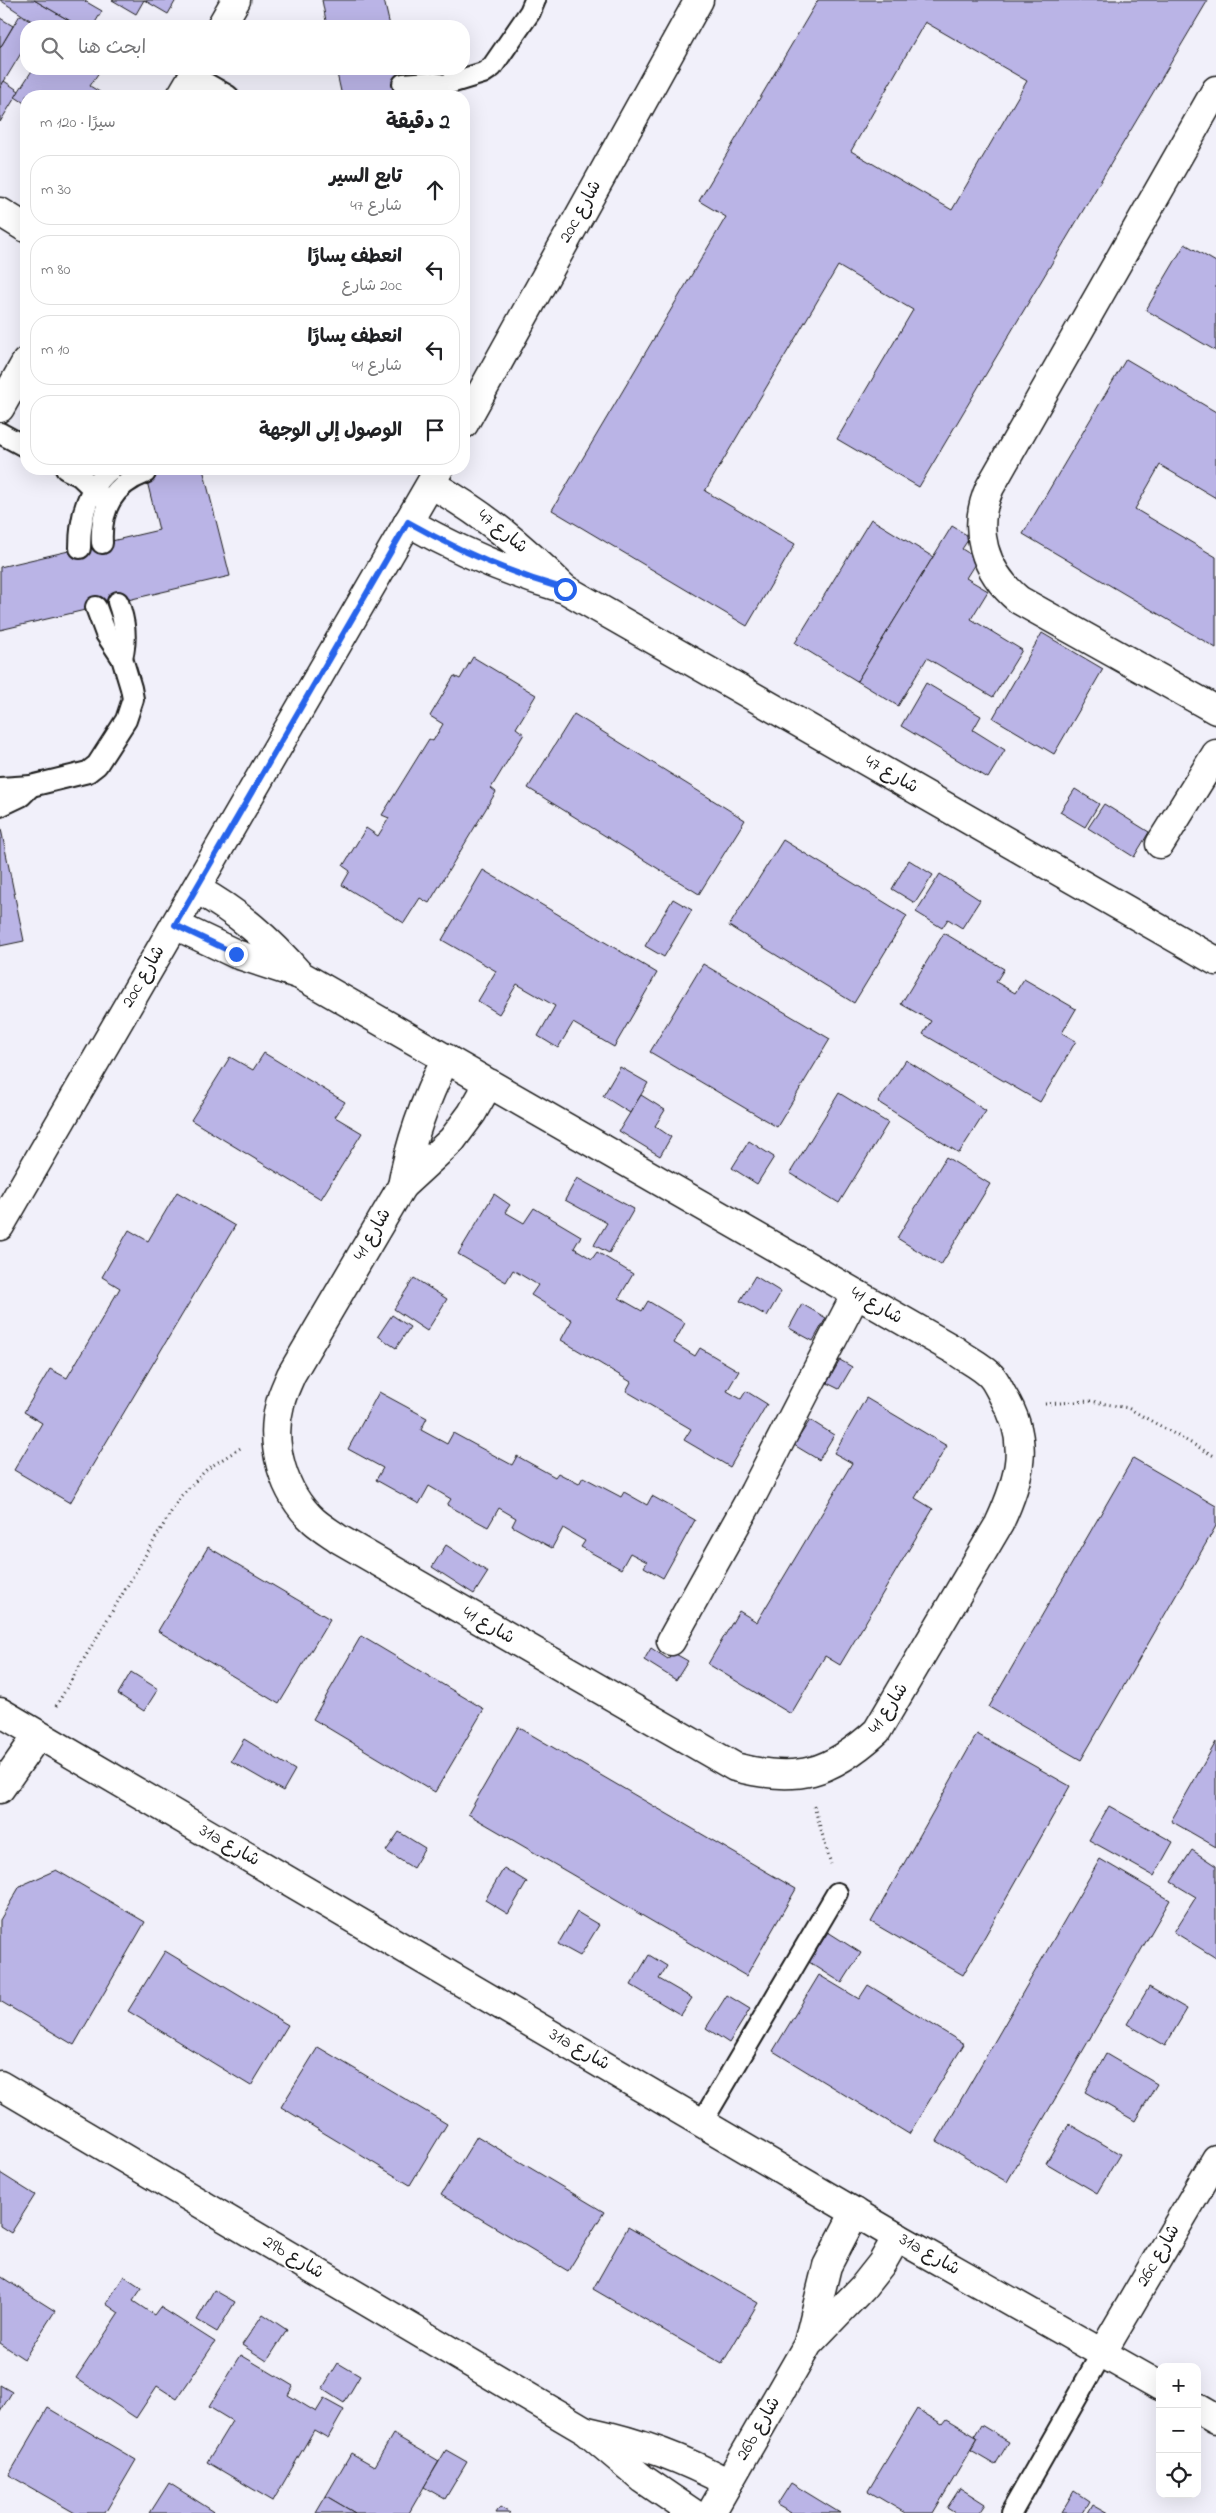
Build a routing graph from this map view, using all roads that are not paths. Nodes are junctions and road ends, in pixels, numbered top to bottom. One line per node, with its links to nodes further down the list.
1 (236, 0): 4 (street)
2 (535, 0): 7 (lane)
3 (699, 0): 15 (street, 20c شارع)
4 (224, 20)
5 (191, 80): 8 (lane)
6 (403, 84): 7 (lane)
7 (444, 85): 9 (lane)
8 (214, 90)
9 (434, 90)
10 (1216, 90): 31 (street)
11 (0, 212): 12 (street)
12 (20, 224)
13 (20, 373): 14 (street)
14 (0, 408)
15 (470, 413)
16 (0, 433): 17 (lane)
17 (20, 444)
18 (75, 475): 22 (lane)
19 (106, 475): 22 (lane)
20 (141, 475): 23 (lane)
21 (435, 476): 24 (street, 20c شارع); 27 (street, شارع 47)
22 (94, 488): 23 (lane); 26 (lane)
23 (107, 503): 25 (lane)
24 (408, 522): 27 (street, شارع 47); 37 (street, 20c شارع)
25 (102, 543)
26 (80, 548)
27 (565, 589): 39 (street, شارع 47)
28 (118, 602): 30 (lane)
29 (96, 607): 30 (lane)
30 (122, 658): 33 (lane)
31 (1216, 710)
32 (1216, 754): 36 (street)
33 (31, 786): 34 (lane); 35 (lane)
34 (0, 788)
35 (0, 806)
36 (1160, 844)
37 (196, 889): 38 (street, 20c شارع); 40 (street, شارع 41)
38 (175, 925): 40 (street, شارع 41); 44 (street, 20c شارع)
39 (1216, 961)
40 (300, 975): 41 (street, شارع 41)
41 (446, 1058): 42 (street, شارع 41); 43 (street, شارع 41)
42 (489, 1083): 43 (street, شارع 41); 45 (street, شارع 41)
43 (402, 1186): 45 (street, شارع 41)
44 (0, 1226)
45 (856, 1294): 46 (street)
46 (671, 1641)
47 (0, 1712): 48 (street, 31a شارع)
48 (38, 1735): 49 (street); 52 (street, 31a شارع)
49 (0, 1790)
50 (837, 1893): 52 (lane)
51 (0, 2085): 61 (street, 29b شارع)
52 (702, 2122): 54 (street, 31a شارع)
53 (1216, 2159): 57 (street, 26c شارع)
54 (855, 2212): 55 (street, 31a شارع); 56 (street, 26b شارع)
55 (897, 2237): 56 (street, 26b شارع); 57 (street, 31a شارع)
56 (808, 2344): 62 (street, 26b شارع)
57 (1102, 2353): 58 (street, 31a شارع); 65 (lane)
58 (1156, 2384)
59 (1201, 2410): 60 (street)
60 (1216, 2419)
61 (586, 2431): 62 (street); 63 (street)
62 (728, 2483): 64 (street, 26b شارع)
63 (693, 2513)
64 (711, 2513)
65 (1011, 2513)

